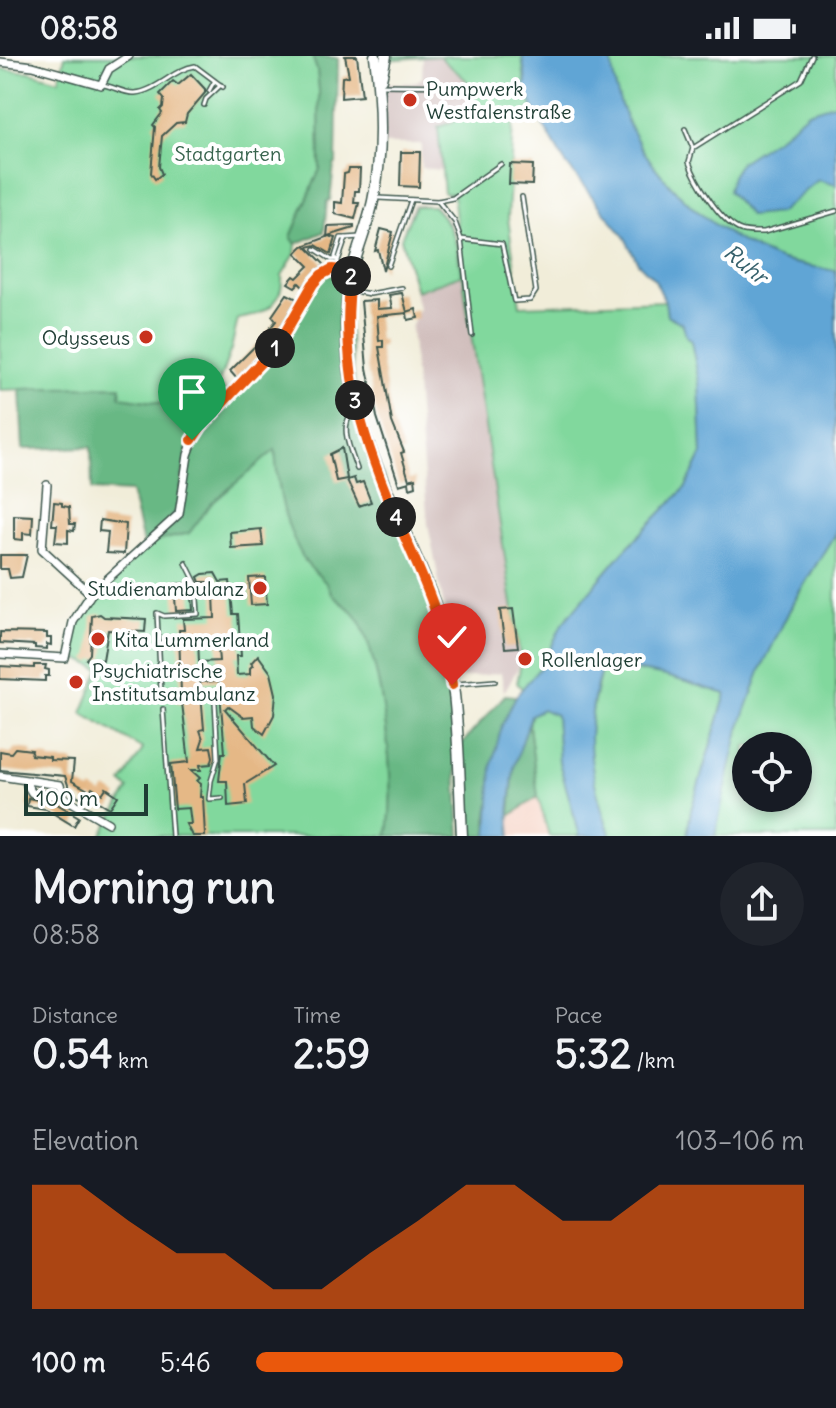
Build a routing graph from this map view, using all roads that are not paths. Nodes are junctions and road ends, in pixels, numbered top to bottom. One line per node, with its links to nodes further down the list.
1 (129, 56): 7 (street)
2 (375, 56): 9 (main road)
3 (386, 56): 9 (main road)
4 (812, 56): 13 (lane)
5 (0, 62): 7 (street)
6 (214, 82): 7 (lane); 10 (lane); 11 (lane)
7 (101, 85)
8 (459, 86): 9 (lane)
9 (380, 87): 16 (main road)
10 (209, 91)
11 (204, 105)
12 (685, 129): 13 (lane)
13 (693, 148): 19 (lane)
14 (501, 164): 18 (lane)
15 (522, 197): 21 (lane)
16 (374, 198): 17 (lane); 20 (main road)
17 (411, 200): 18 (lane); 24 (lane)
18 (438, 201): 21 (lane)
19 (836, 211)
20 (364, 237): 23 (main road); 23 (lane)
21 (461, 239): 27 (lane)
22 (315, 249): 23 (lane)
23 (342, 265): 26 (main road); 32 (street)
24 (388, 266)
25 (402, 288): 26 (lane)
26 (349, 291): 28 (main road)
27 (472, 335)
28 (357, 409): 29 (lane); 35 (main road)
29 (357, 469)
30 (47, 485): 32 (street)
31 (186, 563): 36 (lane)
32 (91, 594): 33 (street)
33 (0, 654)
34 (495, 681): 35 (lane)
35 (452, 685): 43 (main road)
36 (161, 692)
37 (215, 702): 40 (lane)
38 (163, 709): 42 (lane)
39 (0, 776): 41 (street)
40 (222, 798)
41 (108, 823)
42 (172, 836)
43 (462, 836)

